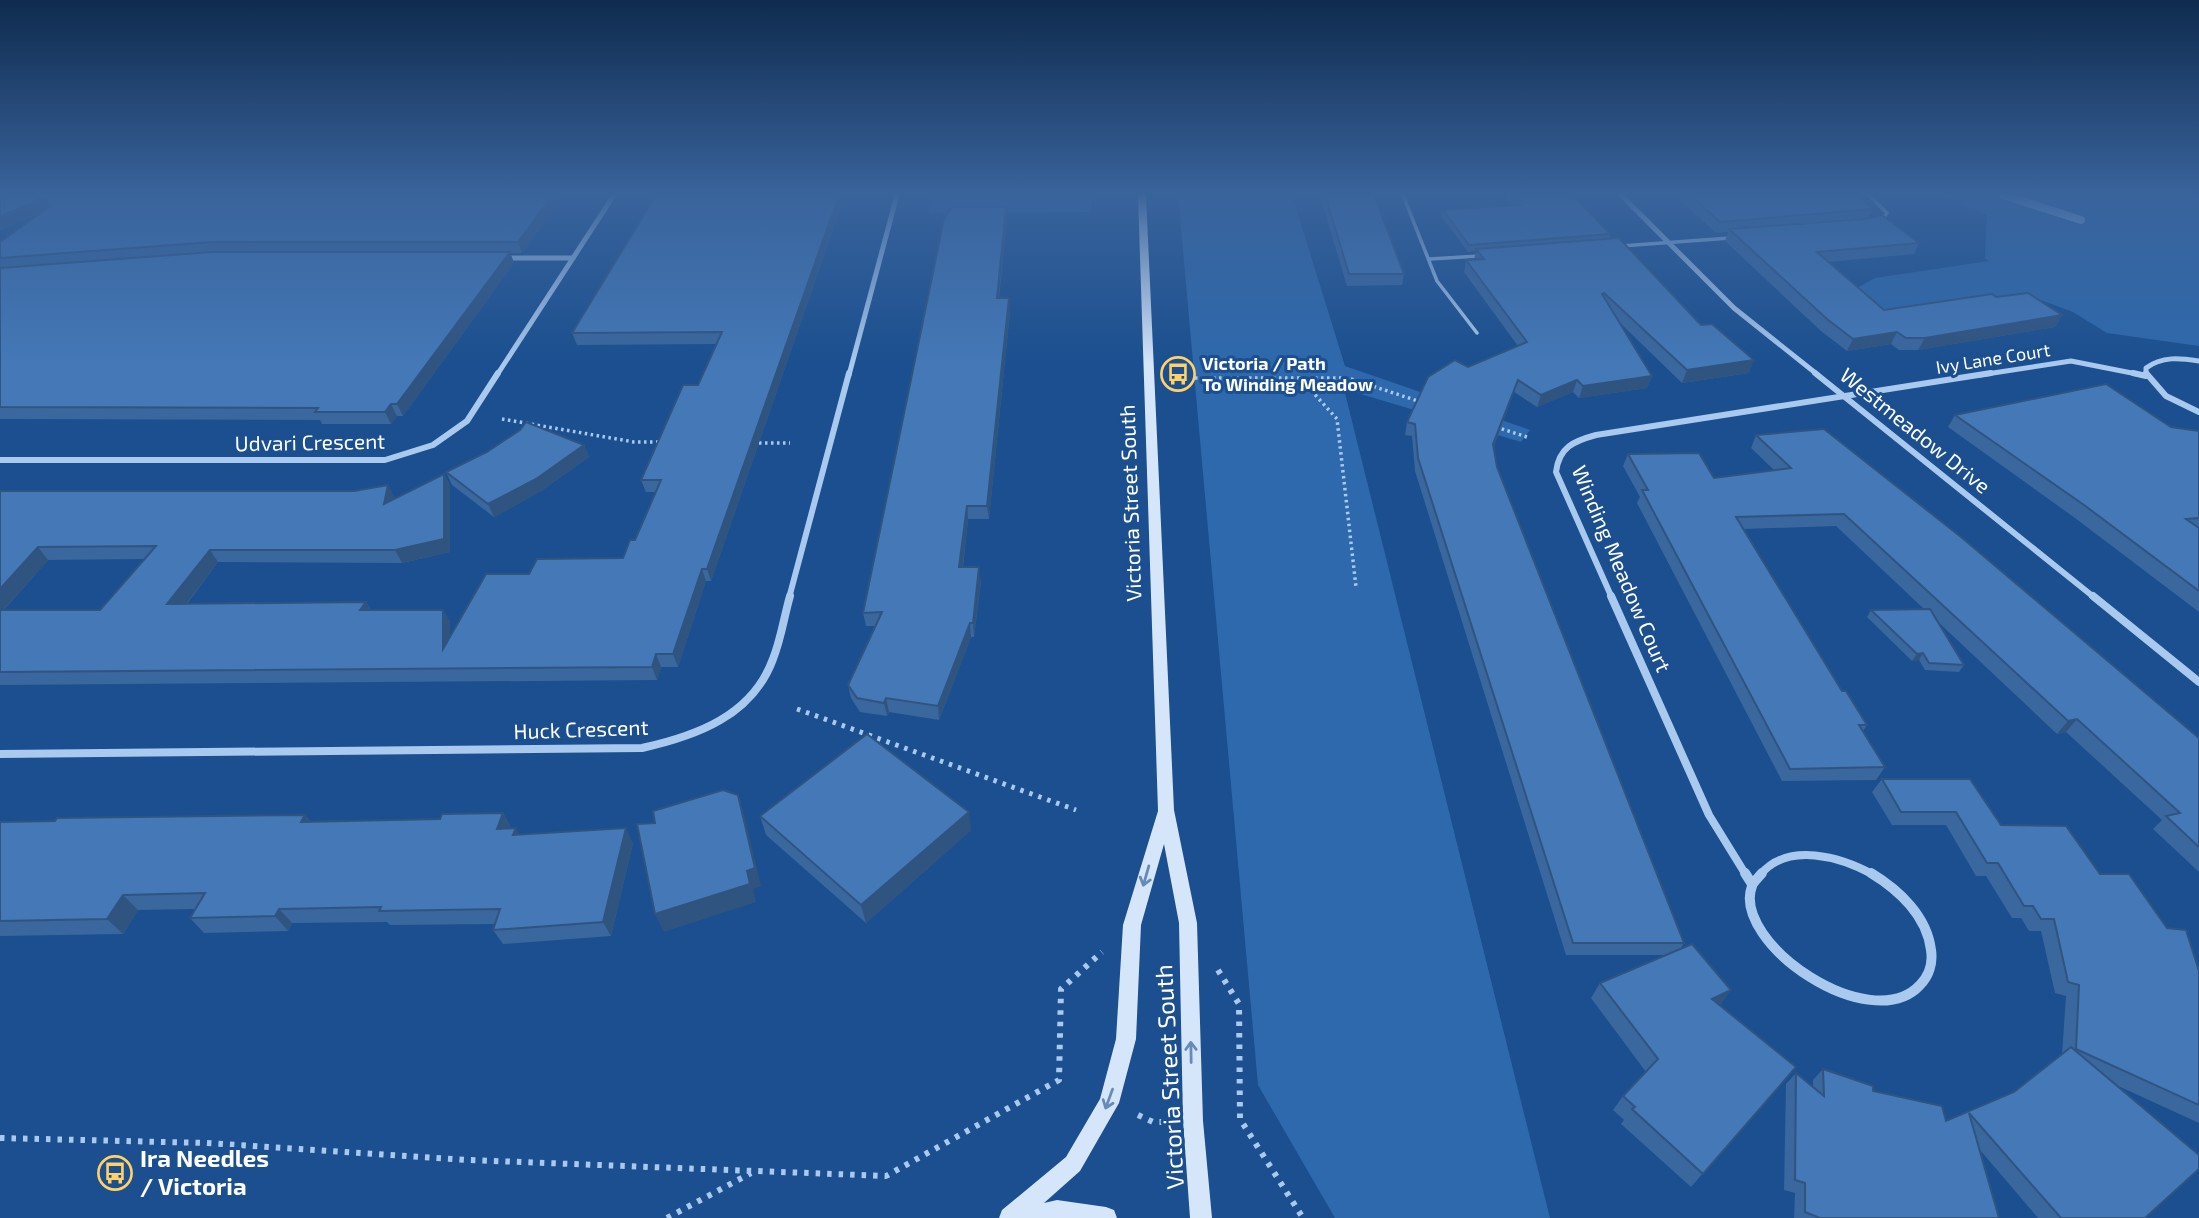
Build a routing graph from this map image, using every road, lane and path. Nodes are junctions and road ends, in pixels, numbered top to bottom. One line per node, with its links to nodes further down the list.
1 (577, 252): 8 (street, Udvari Crescent)
2 (882, 252): 28 (street, Huck Crescent)
3 (1144, 252): 14 (main road, Victoria Street South)
4 (1427, 252): 9 (lane)
5 (1678, 252): 15 (street, Westmeadow Drive)
6 (1485, 256): 9 (lane)
7 (502, 258): 8 (street)
8 (573, 258): 24 (street, Udvari Crescent)
9 (1430, 259): 10 (lane)
10 (1477, 333)
11 (2199, 361): 12 (street)
12 (2146, 376): 15 (street, Ivy Lane Court); 17 (street)
13 (1299, 377): 14 (path); 16 (path); 25 (path)
14 (1149, 378): 30 (main road, Victoria Street South)
15 (1843, 396): 26 (street, Westmeadow Drive); 31 (street, Winding Meadow Court)
16 (1430, 405)
17 (2199, 412)
18 (502, 419): 21 (path)
19 (1493, 425): 20 (path)
20 (1530, 438)
21 (673, 442)
22 (751, 443): 23 (path)
23 (790, 443)
24 (0, 460)
25 (1356, 587)
26 (2199, 682)
27 (797, 709): 29 (path)
28 (0, 754)
29 (1076, 810)
30 (1166, 810): 32 (main road, Victoria Street South, one-way to 32); 42 (main road, Victoria Street South, one-way to 30)
31 (1752, 884): 31 (street, Winding Meadow Court)
32 (1132, 925): 37 (path); 39 (main road, Victoria Street South, one-way to 39)
33 (1239, 1004): 43 (path)
34 (1138, 1115): 35 (path)
35 (1169, 1122)
36 (0, 1138): 37 (path)
37 (751, 1172): 38 (path)
38 (667, 1218)
39 (1010, 1218)
40 (1022, 1218): 41 (main road)
41 (1105, 1218)
42 (1201, 1218)
43 (1303, 1218)

